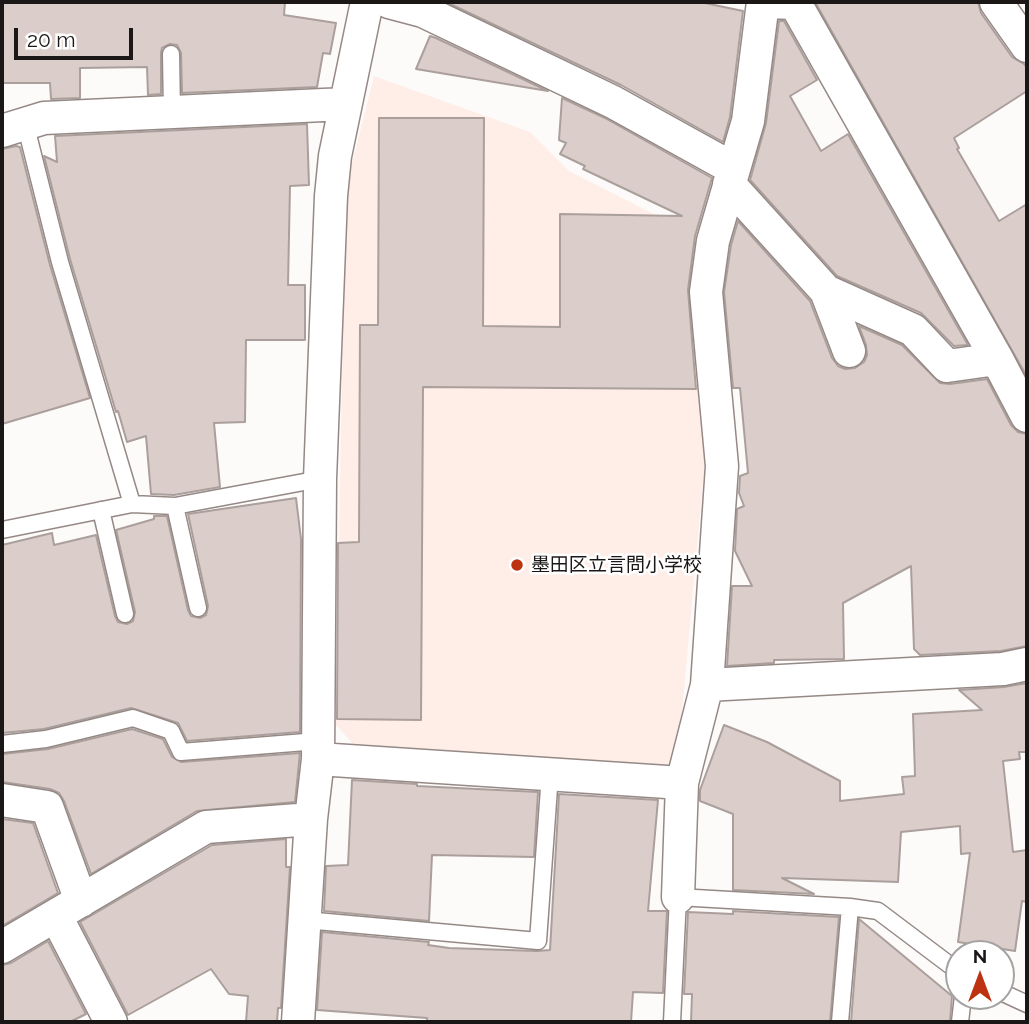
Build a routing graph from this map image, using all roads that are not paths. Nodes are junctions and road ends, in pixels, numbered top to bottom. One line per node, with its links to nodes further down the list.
1 (367, 2): 7 (street)
2 (389, 2): 10 (street)
3 (780, 2): 10 (street); 13 (street)
4 (996, 2): 5 (street)
5 (1027, 46)
6 (171, 54): 8 (lane)
7 (345, 104): 8 (street); 15 (street)
8 (172, 112): 9 (street)
9 (13, 127): 16 (lane)
10 (732, 176): 11 (street); 23 (street)
11 (826, 291): 12 (street); 13 (street)
12 (849, 351)
13 (997, 359): 14 (street)
14 (1027, 416)
15 (320, 479): 17 (lane); 25 (street)
16 (132, 504): 17 (lane); 18 (lane)
17 (175, 506): 20 (lane)
18 (101, 510): 19 (lane); 21 (lane)
19 (2, 530)
20 (198, 608)
21 (125, 614)
22 (1027, 664): 23 (street)
23 (707, 685): 27 (street)
24 (2, 744): 25 (lane)
25 (317, 750): 26 (street); 29 (street)
26 (551, 774): 27 (street); 33 (lane)
27 (682, 783): 30 (street)
28 (2, 800): 32 (street)
29 (311, 819): 32 (street); 33 (street)
30 (678, 897): 31 (lane); 38 (lane)
31 (850, 907): 35 (lane); 39 (lane)
32 (68, 908): 34 (street); 36 (street)
33 (305, 920): 37 (street)
34 (2, 947)
35 (945, 961)
36 (111, 1022)
37 (298, 1022)
38 (672, 1022)
39 (840, 1022)

